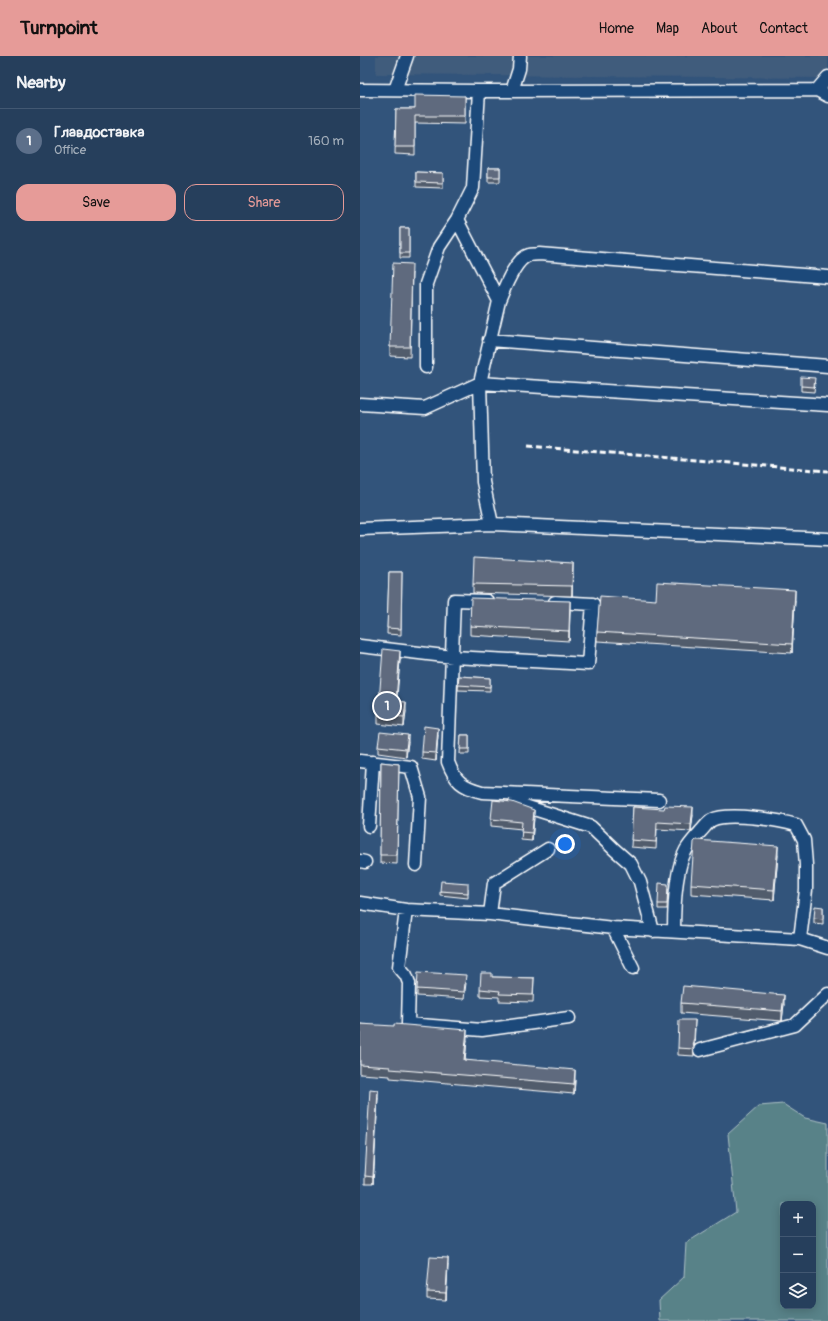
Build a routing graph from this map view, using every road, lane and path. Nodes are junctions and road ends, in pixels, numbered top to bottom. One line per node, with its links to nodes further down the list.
1 (407, 56): 5 (street)
2 (520, 56): 8 (street)
3 (828, 77): 6 (street)
4 (360, 90): 5 (street)
5 (395, 90): 7 (street)
6 (817, 90): 8 (street); 9 (street)
7 (479, 91): 8 (street); 10 (street)
8 (512, 91)
9 (828, 96)
10 (457, 220): 12 (street); 15 (street)
11 (828, 277): 12 (street)
12 (499, 301): 13 (street)
13 (489, 340): 14 (street); 16 (street)
14 (828, 366)
15 (426, 367)
16 (480, 383): 17 (street); 18 (street); 19 (street)
17 (360, 404)
18 (828, 405)
19 (492, 524): 20 (street); 21 (street)
20 (360, 529)
21 (828, 539)
22 (500, 601): 25 (street)
23 (547, 602): 25 (street)
24 (360, 646): 25 (street)
25 (453, 657): 28 (street)
26 (360, 761): 27 (street)
27 (373, 762): 30 (street); 32 (street)
28 (659, 800)
29 (515, 803): 37 (street)
30 (369, 826)
31 (548, 849): 35 (street)
32 (416, 865)
33 (360, 902): 34 (street)
34 (406, 910): 35 (street); 43 (street)
35 (490, 914): 36 (street)
36 (613, 928): 37 (street); 41 (street)
37 (653, 930): 38 (street)
38 (674, 932): 39 (street); 39 (street)
39 (800, 939): 40 (street)
40 (828, 948)
41 (633, 968)
42 (828, 994): 44 (street)
43 (569, 1018)
44 (700, 1050)

